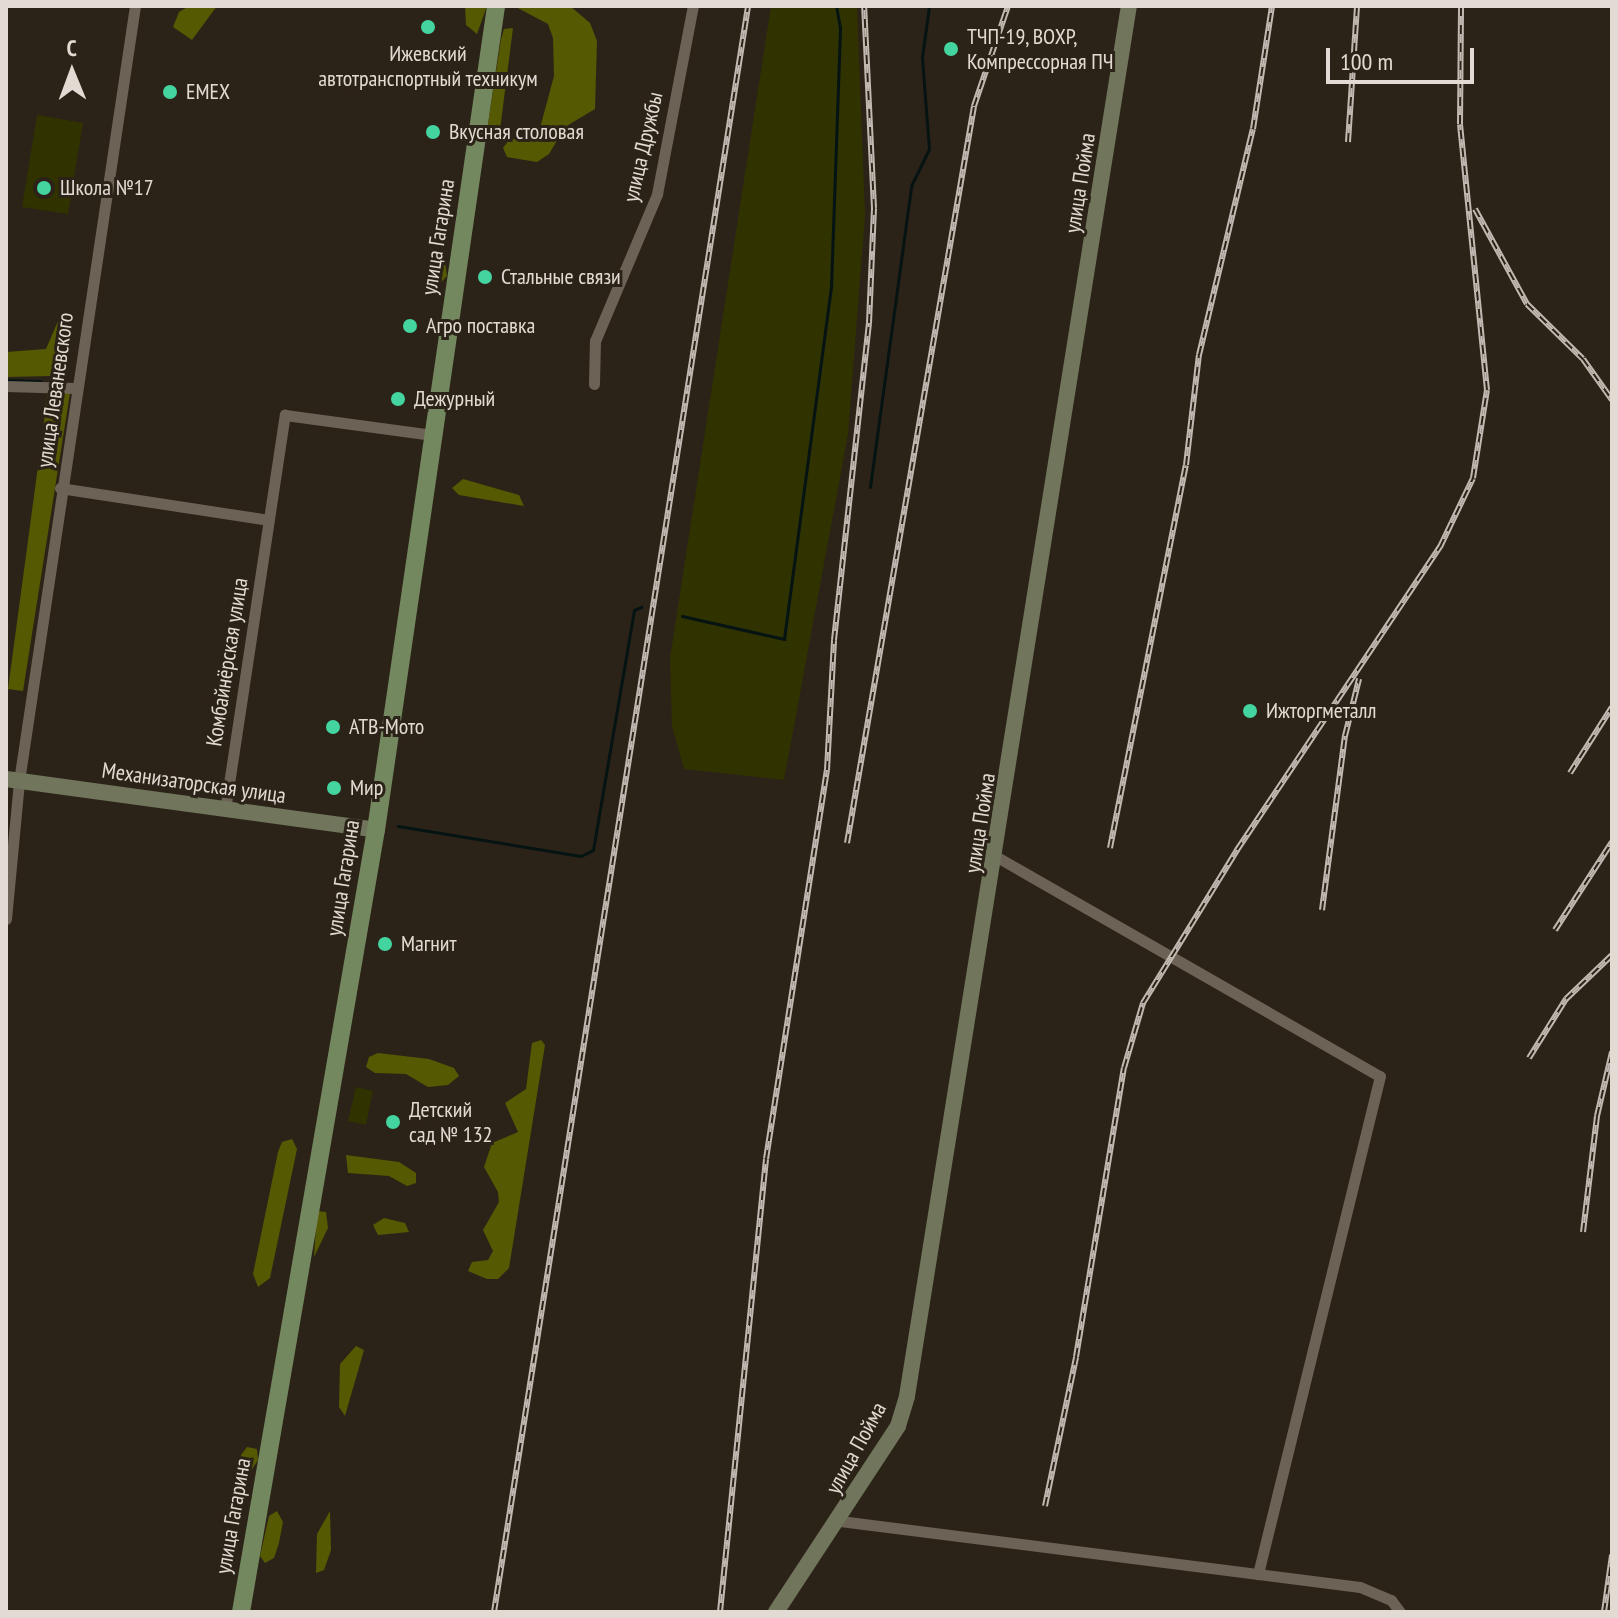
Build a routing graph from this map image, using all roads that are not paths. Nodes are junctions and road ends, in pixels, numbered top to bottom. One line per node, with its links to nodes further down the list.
1 (135, 6): 7 (street, улица Леваневского)
2 (496, 6): 8 (main road, улица Гагарина)
3 (693, 6): 5 (street, улица Дружбы)
4 (1129, 6): 14 (main road, улица Пойма)
5 (594, 384)
6 (6, 386): 7 (street)
7 (75, 388): 9 (street, улица Леваневского)
8 (433, 435): 10 (street, Комбайнёрская улица); 13 (main road, улица Гагарина)
9 (60, 488): 10 (street); 11 (street, улица Леваневского)
10 (269, 520): 12 (street, Комбайнёрская улица)
11 (12, 780): 12 (main road, Механизаторская улица); 15 (street, улица Леваневского)
12 (225, 810): 13 (main road, Механизаторская улица)
13 (376, 830): 18 (main road, улица Гагарина)
14 (997, 857): 16 (main road, улица Пойма); 17 (street)
15 (6, 919)
16 (840, 1521): 17 (street); 19 (main road, улица Пойма)
17 (1258, 1574): 20 (street)
18 (241, 1612)
19 (776, 1612)
20 (1400, 1612)

